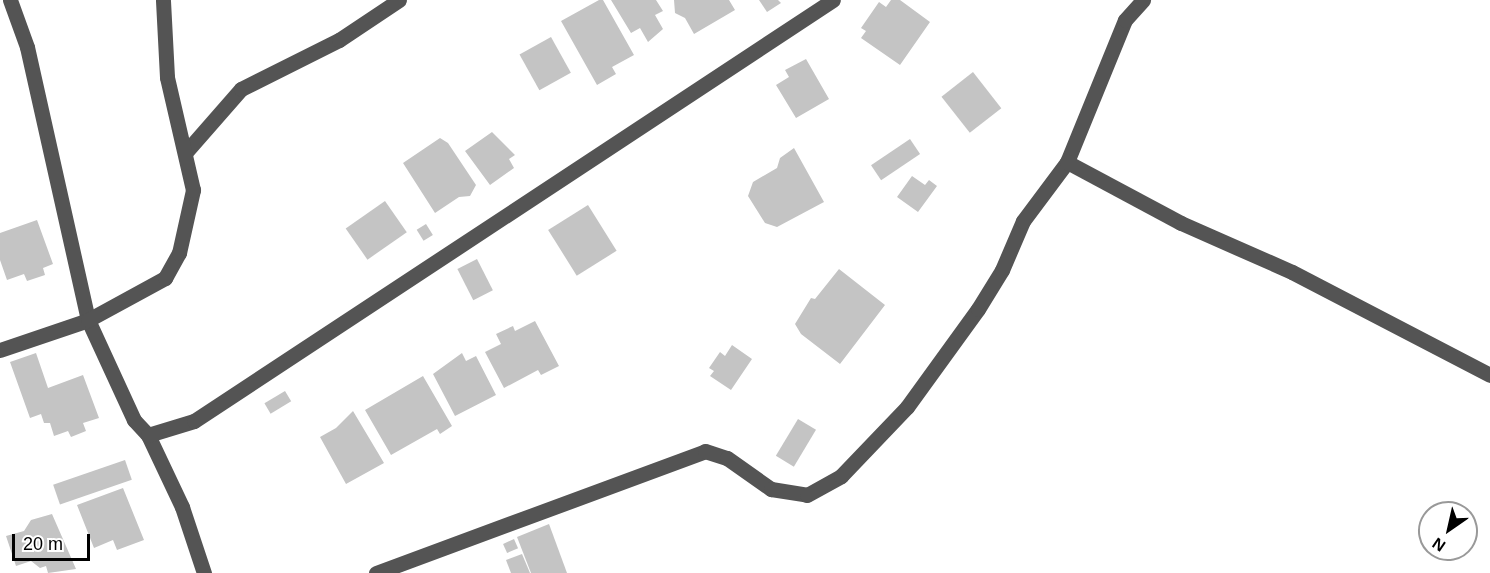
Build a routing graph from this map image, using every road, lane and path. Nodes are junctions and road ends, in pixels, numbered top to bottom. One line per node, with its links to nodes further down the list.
1 (10, 0): 8 (street)
2 (163, 0): 6 (street)
3 (399, 0): 6 (street)
4 (833, 0): 11 (street)
5 (1143, 0): 7 (street)
6 (185, 153): 8 (street)
7 (1067, 162): 10 (street); 13 (street)
8 (88, 320): 9 (street); 11 (street)
9 (0, 350)
10 (1490, 375)
11 (148, 435): 12 (street)
12 (204, 573)
13 (376, 573)

